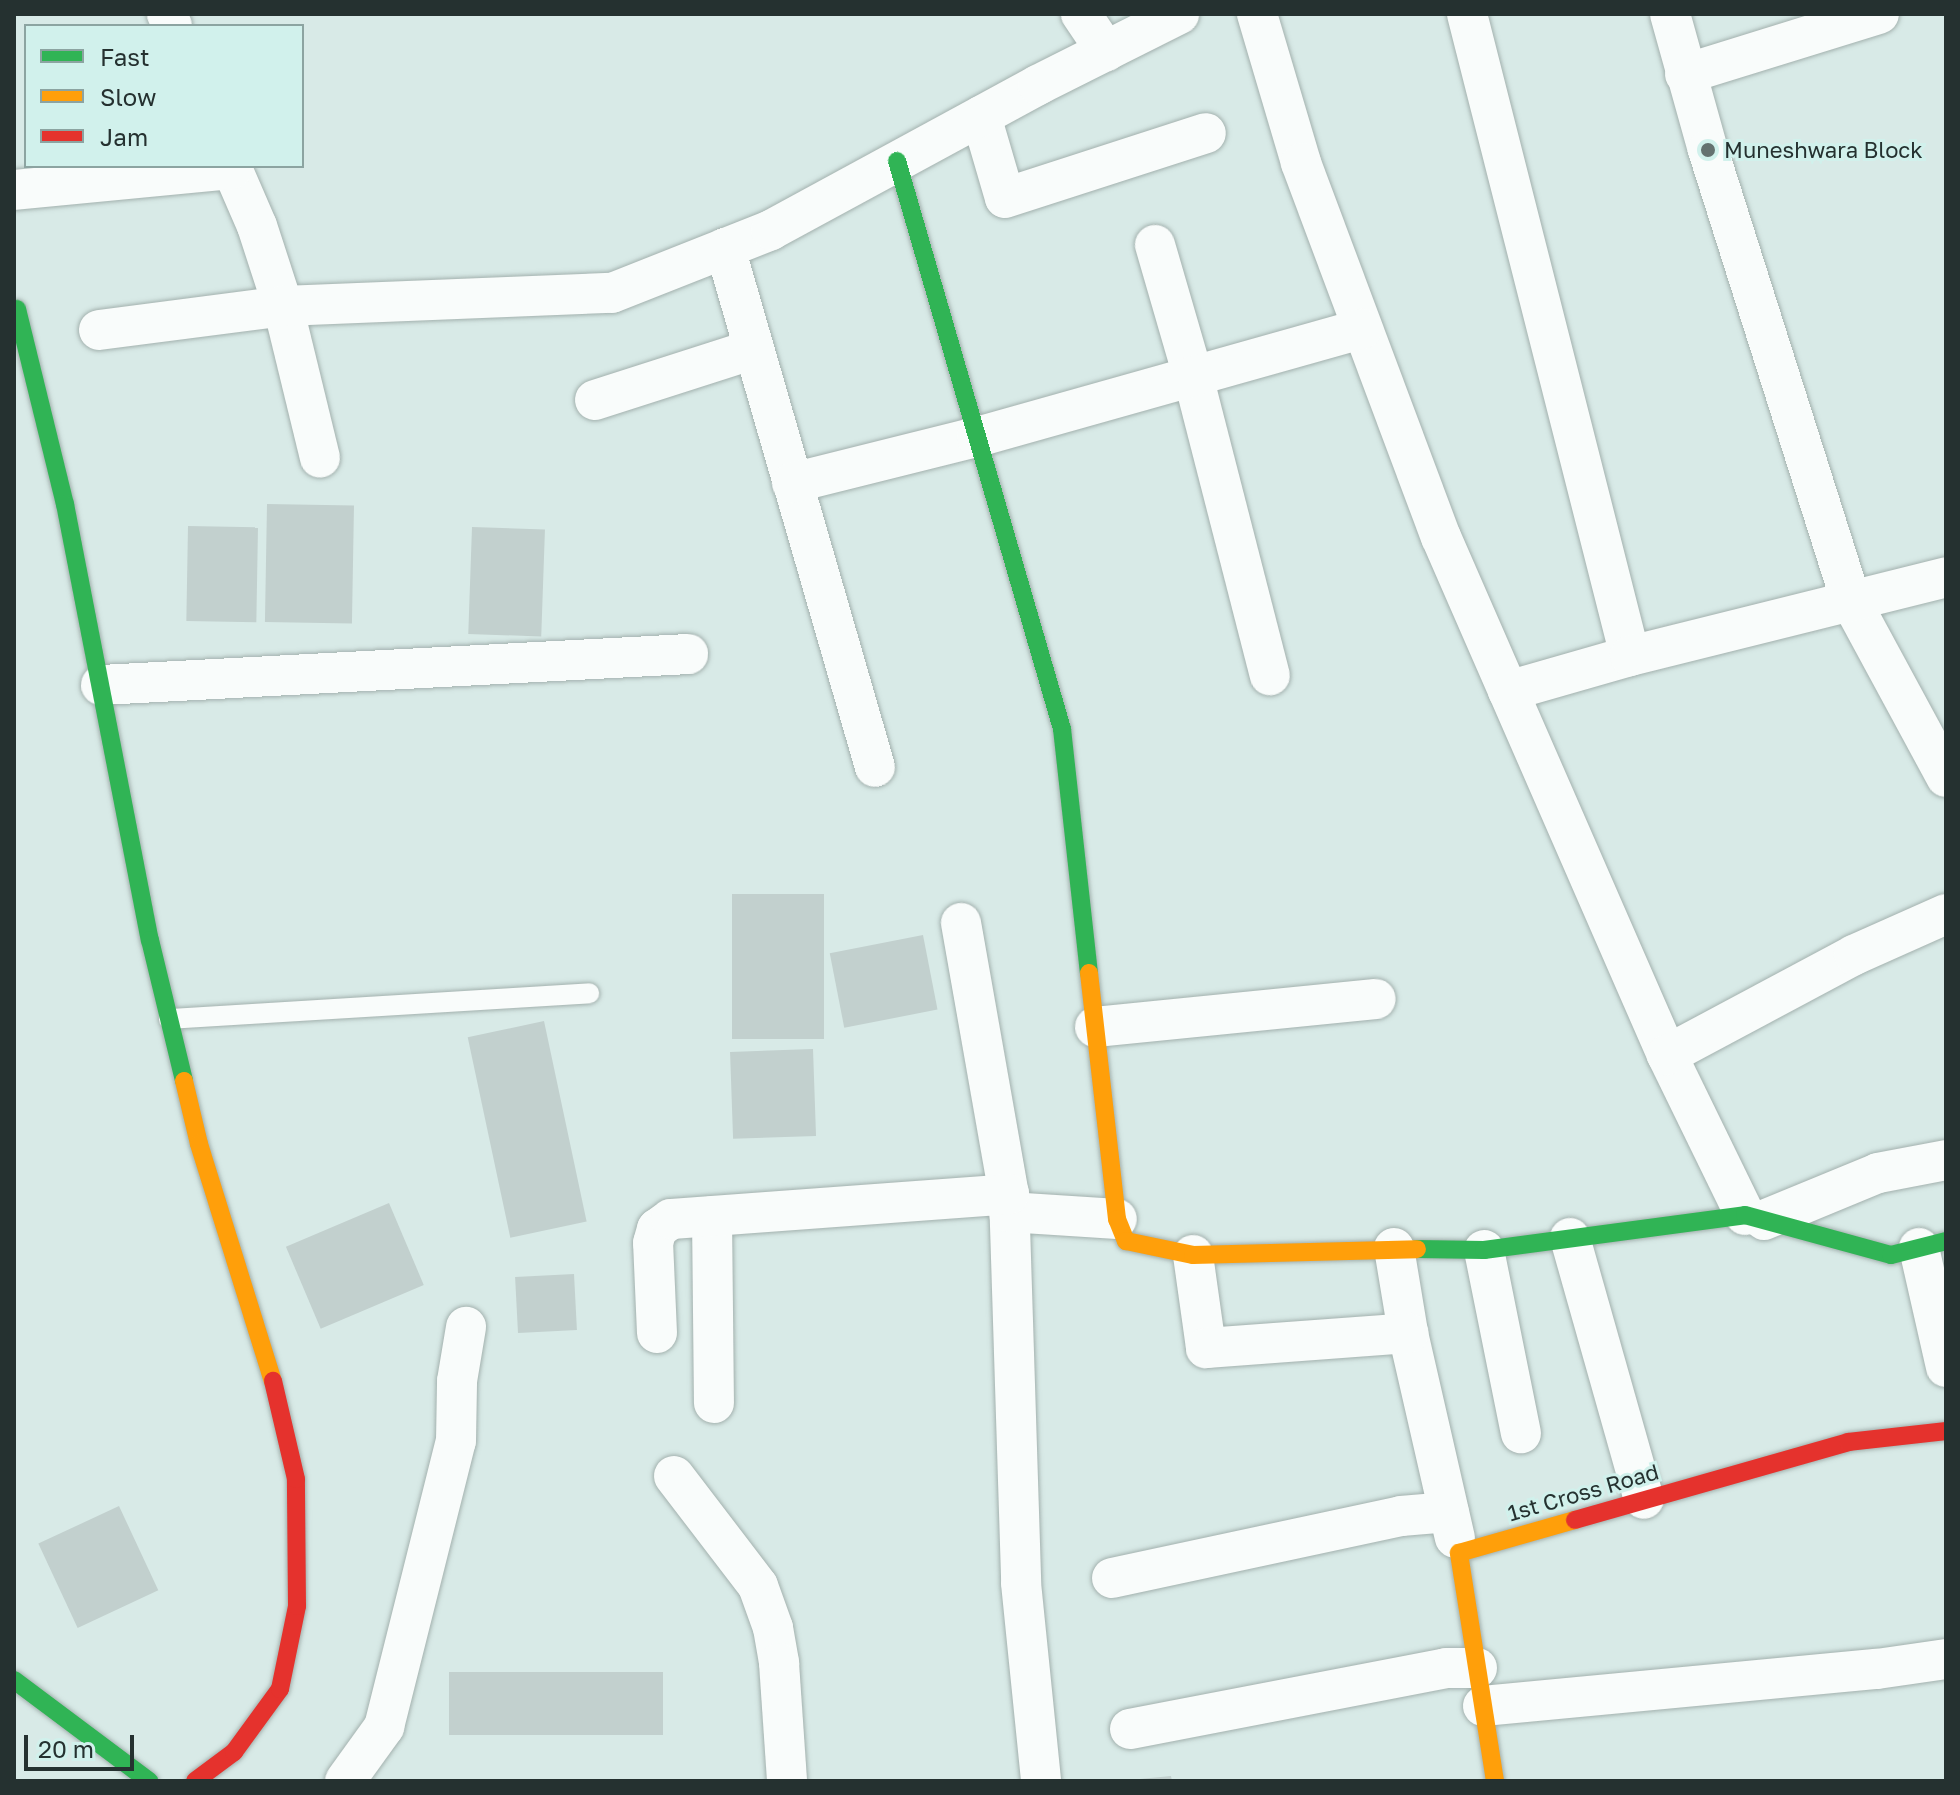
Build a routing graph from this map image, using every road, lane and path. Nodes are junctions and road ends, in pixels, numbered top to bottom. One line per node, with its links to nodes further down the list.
1 (1081, 14): 7 (street)
2 (1179, 14): 7 (street)
3 (1257, 14): 18 (street)
4 (1467, 14): 29 (street)
5 (1670, 14): 8 (street)
6 (1879, 14): 8 (street)
7 (1106, 51): 9 (street)
8 (1685, 74): 27 (street)
9 (981, 116): 10 (street); 11 (street)
10 (1206, 133)
11 (897, 161): 15 (street); 23 (street)
12 (232, 168): 13 (street); 16 (street)
13 (14, 190)
14 (1155, 245): 21 (street)
15 (725, 248): 16 (street); 20 (street)
16 (283, 306): 19 (street); 24 (street)
17 (17, 309): 31 (street)
18 (1362, 329): 21 (street); 32 (street)
19 (99, 330)
20 (754, 349): 22 (street); 25 (street)
21 (1193, 376): 23 (street); 30 (street)
22 (595, 400)
23 (977, 437): 25 (street); 40 (street)
24 (320, 458)
25 (792, 483): 33 (street)
26 (1946, 577): 27 (street)
27 (1851, 601): 29 (street); 34 (street)
28 (688, 654): 31 (street)
29 (1630, 656): 32 (street)
30 (1270, 675)
31 (101, 685): 39 (street)
32 (1508, 691): 41 (street)
33 (875, 767)
34 (1946, 777)
35 (1946, 914): 41 (street)
36 (961, 923): 43 (street)
37 (589, 993): 39 (lane)
38 (1376, 999): 40 (street)
39 (169, 1019): 69 (street)
40 (1095, 1027): 46 (street)
41 (1667, 1055): 45 (street)
42 (1946, 1160): 45 (street)
43 (1009, 1203): 44 (street); 46 (street); 72 (street)
44 (712, 1216): 53 (street); 56 (street)
45 (1755, 1218): 47 (street); 48 (street)
46 (1117, 1219): 51 (street)
47 (1570, 1238): 50 (street); 60 (street)
48 (1932, 1244): 55 (street)
49 (1394, 1248): 50 (street); 51 (street); 54 (street)
50 (1484, 1250): 58 (street)
51 (1193, 1255): 54 (street)
52 (466, 1327): 70 (street)
53 (657, 1333)
54 (1408, 1333): 61 (street)
55 (1946, 1367)
56 (714, 1403)
57 (1946, 1431): 60 (street, 1st Cross Road)
58 (1521, 1433)
59 (674, 1476): 71 (street)
60 (1644, 1499): 62 (street, 1st Cross Road)
61 (1449, 1512): 62 (street); 63 (street)
62 (1459, 1553): 66 (street)
63 (1112, 1578)
64 (1946, 1659): 66 (street)
65 (14, 1680): 68 (street)
66 (1480, 1687): 67 (street); 73 (street)
67 (1130, 1729)
68 (149, 1781)
69 (195, 1781)
70 (345, 1781)
71 (787, 1781)
72 (1041, 1781)
73 (1495, 1781)

